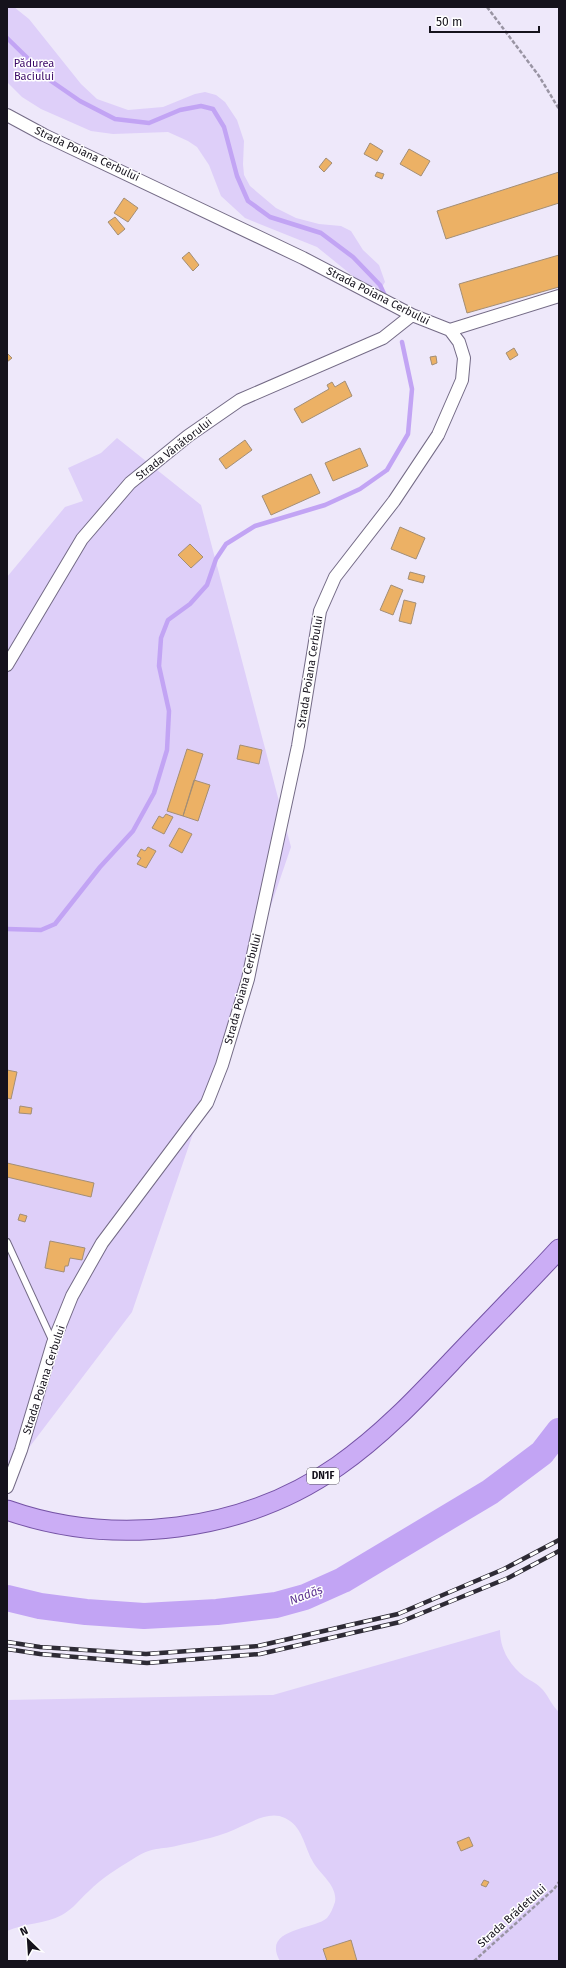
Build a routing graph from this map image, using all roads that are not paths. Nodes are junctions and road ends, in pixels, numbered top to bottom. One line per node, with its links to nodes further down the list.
1 (7, 115): 3 (street, Strada Poiana Cerbului)
2 (559, 296): 4 (street)
3 (412, 315): 4 (street, Strada Poiana Cerbului); 5 (street, Strada Vânătorului)
4 (450, 330): 8 (street, Strada Poiana Cerbului)
5 (7, 665)
6 (7, 1242): 8 (lane)
7 (559, 1250): 10 (main road, DN1F)
8 (53, 1343): 9 (street, Strada Poiana Cerbului)
9 (7, 1487)
10 (7, 1510)

